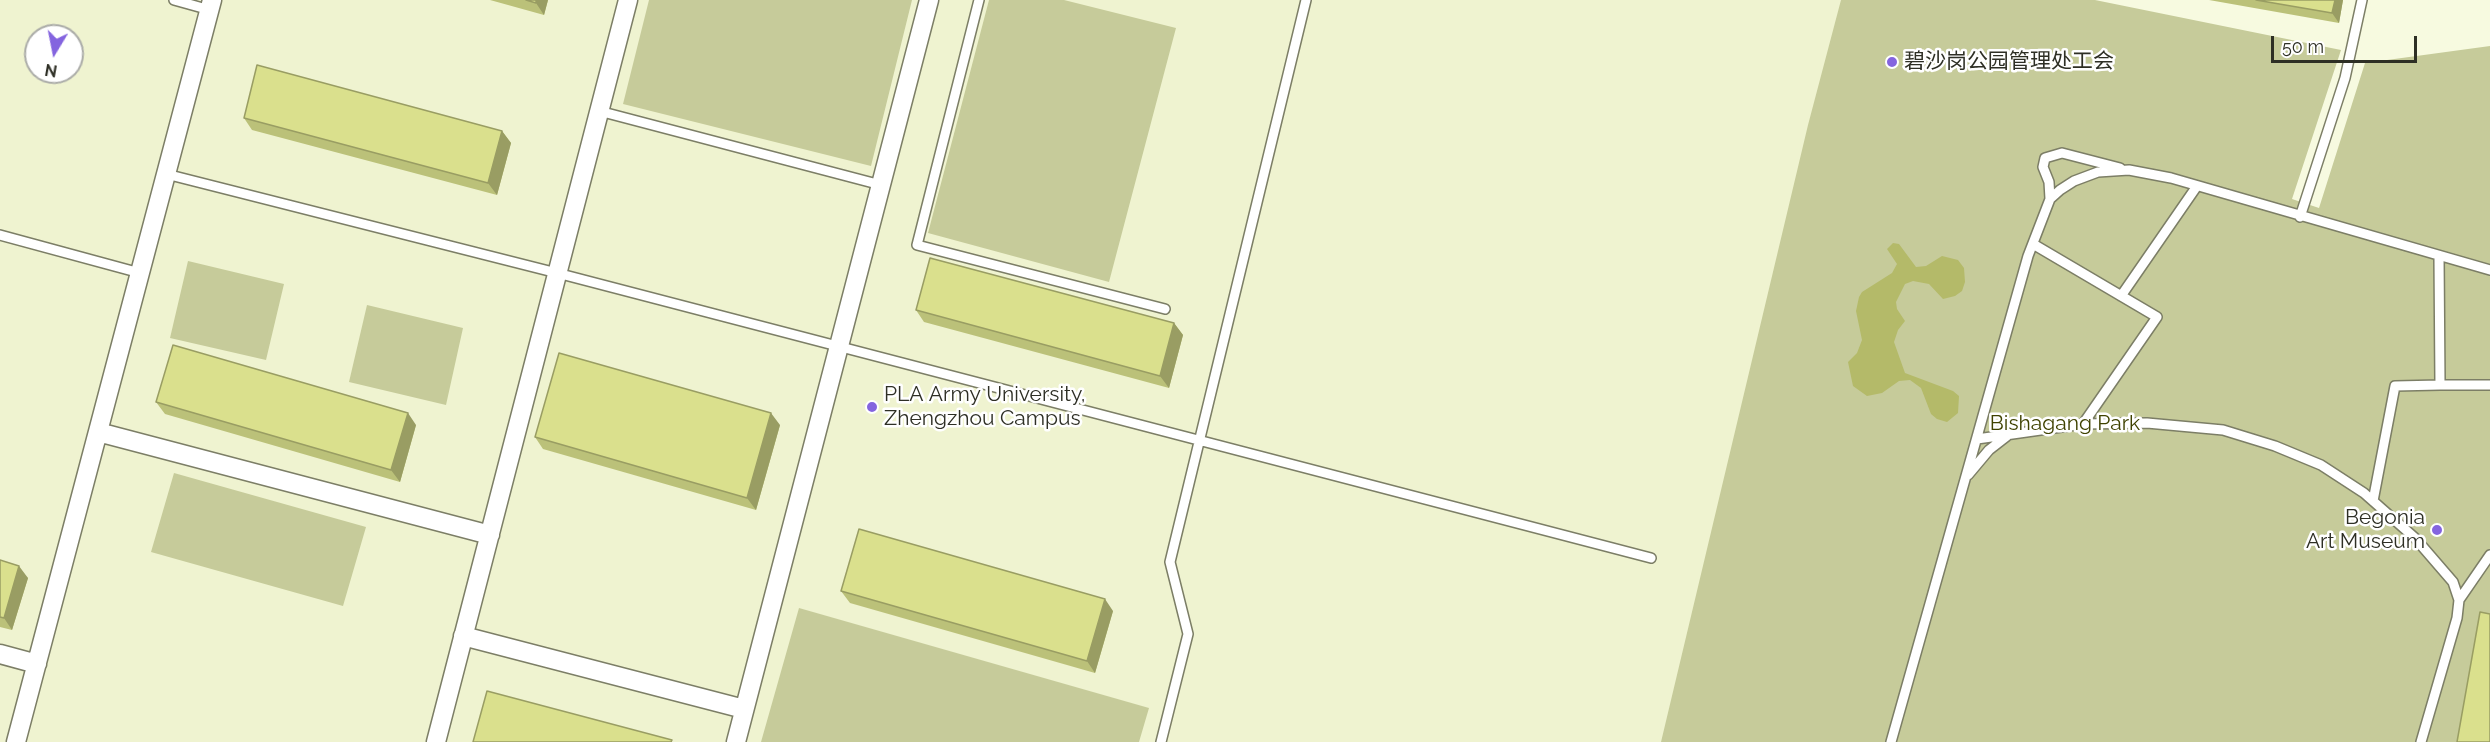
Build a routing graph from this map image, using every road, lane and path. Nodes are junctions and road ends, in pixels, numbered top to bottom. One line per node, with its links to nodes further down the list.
1 (174, 0): 7 (lane)
2 (628, 0): 8 (street)
3 (929, 0): 11 (street)
4 (980, 0): 22 (lane)
5 (1306, 0): 30 (lane)
6 (2362, 0): 14 (lane)
7 (211, 5): 10 (street)
8 (599, 111): 11 (lane); 20 (street)
9 (2129, 170): 12 (lane); 13 (lane); 13 (lane)
10 (166, 174): 19 (street); 20 (lane)
11 (881, 184): 23 (street)
12 (2196, 186): 14 (lane); 21 (lane)
13 (2050, 199): 16 (lane)
14 (2300, 217): 17 (lane)
15 (0, 235): 19 (lane)
16 (2033, 244): 21 (lane); 29 (lane)
17 (2439, 256): 18 (lane); 24 (lane)
18 (2490, 270)
19 (140, 273): 27 (street)
20 (557, 273): 23 (lane); 33 (street)
21 (2121, 296): 26 (lane)
22 (1166, 309)
23 (839, 346): 30 (lane); 40 (street)
24 (2440, 385): 25 (lane); 32 (lane)
25 (2490, 385)
26 (2083, 424): 28 (lane); 32 (lane)
27 (98, 432): 33 (street); 39 (street)
28 (2007, 436): 29 (lane); 31 (lane)
29 (1977, 439): 31 (lane)
30 (1201, 441): 35 (lane); 44 (lane)
31 (1965, 480): 45 (lane)
32 (2373, 501): 36 (lane)
33 (490, 535): 37 (street)
34 (2490, 555): 36 (lane)
35 (1651, 558)
36 (2459, 600): 46 (lane)
37 (464, 636): 40 (street); 42 (street)
38 (0, 654): 39 (street)
39 (37, 664): 41 (street)
40 (744, 709): 43 (street)
41 (16, 742)
42 (436, 742)
43 (736, 742)
44 (1161, 742)
45 (1891, 742)
46 (2421, 742)

